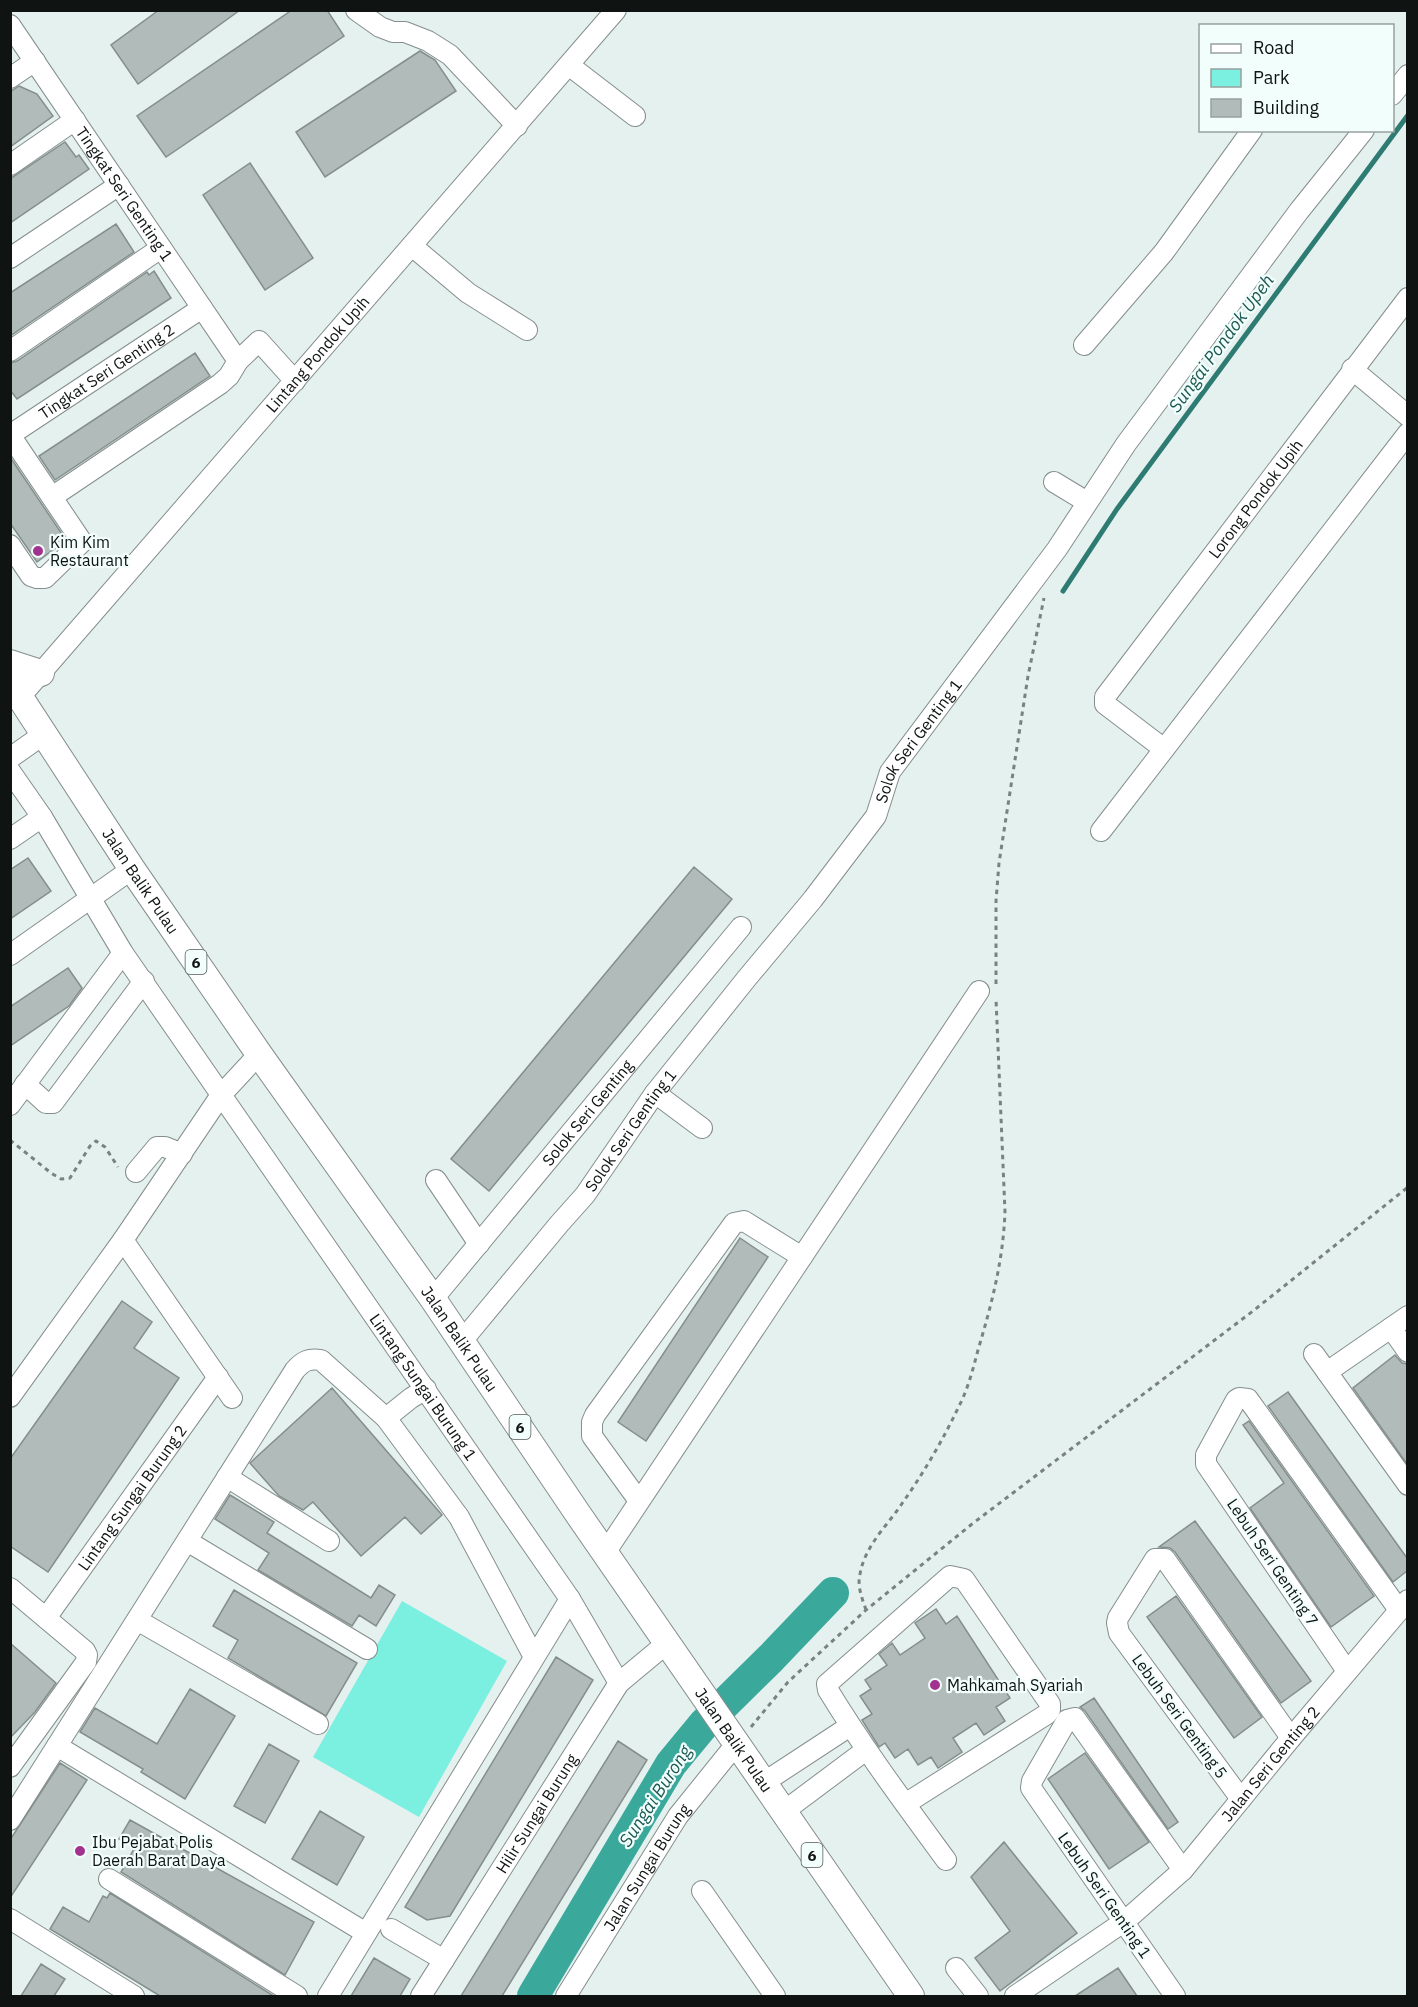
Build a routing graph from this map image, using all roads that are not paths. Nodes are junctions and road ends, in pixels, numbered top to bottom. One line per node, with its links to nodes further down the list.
1 (356, 10): 11 (street)
2 (616, 10): 5 (street, Lintang Pondok Upih)
3 (10, 25): 4 (street, Tingkat Seri Genting 1)
4 (35, 61): 7 (street); 10 (street, Tingkat Seri Genting 1)
5 (570, 66): 9 (street); 11 (street, Lintang Pondok Upih)
6 (1407, 75): 8 (street)
7 (10, 78)
8 (1394, 91)
9 (635, 116)
10 (75, 120): 14 (street); 15 (street, Tingkat Seri Genting 1)
11 (517, 126): 16 (street, Lintang Pondok Upih)
12 (1251, 132): 22 (street)
13 (1362, 132): 32 (street, Solok Seri Genting 1)
14 (10, 165)
15 (119, 185): 17 (street, Tingkat Seri Genting 1); 18 (street)
16 (412, 246): 21 (street); 26 (street, Lintang Pondok Upih)
17 (161, 248): 20 (street, Tingkat Seri Genting 1); 23 (street)
18 (10, 258)
19 (1407, 298): 25 (street, Lorong Pondok Upih)
20 (202, 308): 24 (street, Tingkat Seri Genting 1); 29 (street, Tingkat Seri Genting 2)
21 (527, 330)
22 (1084, 345)
23 (10, 351)
24 (238, 362): 26 (street); 31 (street)
25 (1352, 369): 27 (street); 38 (street, Lorong Pondok Upih)
26 (295, 381): 35 (street, Lintang Pondok Upih)
27 (1407, 416)
28 (1407, 433): 38 (street)
29 (10, 435): 31 (street)
30 (1054, 482): 32 (street)
31 (52, 497): 33 (street)
32 (1086, 502): 53 (street, Solok Seri Genting 1)
33 (10, 545)
34 (10, 663): 35 (main road)
35 (41, 673): 36 (street, Lintang Pondok Upih)
36 (15, 690): 37 (main road, Jalan Balik Pulau / 6)
37 (44, 734): 39 (street); 44 (main road, Jalan Balik Pulau / 6)
38 (1164, 749): 42 (street)
39 (10, 758)
40 (10, 771): 41 (street, Lintang Sungai Burung 1)
41 (42, 817): 43 (street); 45 (street, Lintang Sungai Burung 1)
42 (1101, 831)
43 (10, 839)
44 (132, 869): 45 (street); 51 (main road, Jalan Balik Pulau / 6)
45 (92, 898): 47 (street, Lintang Sungai Burung 1); 48 (street)
46 (741, 927): 61 (street, Solok Seri Genting)
47 (123, 953): 49 (street, Lintang Sungai Burung 1); 52 (street)
48 (10, 955)
49 (144, 981): 52 (street); 54 (street, Lintang Sungai Burung 1)
50 (979, 991): 62 (street)
51 (259, 1054): 54 (street); 63 (main road, Jalan Balik Pulau / 6)
52 (25, 1084): 55 (street)
53 (656, 1093): 56 (street); 66 (street, Solok Seri Genting 1)
54 (221, 1095): 57 (street); 71 (street, Lintang Sungai Burung 1)
55 (10, 1105)
56 (702, 1128)
57 (182, 1154): 58 (street); 60 (street)
58 (136, 1172)
59 (436, 1180): 61 (street)
60 (123, 1240): 70 (street); 72 (street)
61 (479, 1244): 63 (street, Solok Seri Genting)
62 (802, 1257): 77 (street); 77 (street)
63 (433, 1299): 66 (main road, Jalan Balik Pulau / 6)
64 (1407, 1316): 65 (street)
65 (1391, 1328): 67 (street); 69 (street)
66 (462, 1341): 80 (main road, Jalan Balik Pulau / 6)
67 (1407, 1352)
68 (1314, 1354): 69 (street)
69 (1327, 1372): 76 (street)
70 (218, 1377): 73 (street); 84 (street, Lintang Sungai Burung 2)
71 (426, 1389): 74 (street); 82 (street, Lintang Sungai Burung 1)
72 (10, 1397)
73 (232, 1398)
74 (386, 1418): 75 (street); 88 (street)
75 (227, 1477): 78 (street); 79 (street)
76 (1407, 1485)
77 (639, 1501): 80 (street)
78 (187, 1541): 85 (street); 87 (street)
79 (329, 1541)
80 (605, 1552): 86 (main road, Jalan Balik Pulau / 6)
81 (10, 1588): 84 (street)
82 (570, 1599): 88 (street); 90 (street, Lintang Sungai Burung 1)
83 (1403, 1605): 89 (street, Jalan Seri Genting 2); 89 (street, Lebuh Seri Genting 7)
84 (46, 1618): 97 (street)
85 (137, 1620): 91 (street); 95 (street)
86 (667, 1642): 90 (street, Hilir Sungai Burung); 94 (main road, Jalan Balik Pulau / 6)
87 (367, 1649)
88 (534, 1658): 110 (street)
89 (1347, 1671): 93 (street, Jalan Seri Genting 2)
90 (619, 1683): 111 (street, Hilir Sungai Burung)
91 (318, 1724)
92 (850, 1726): 96 (street); 98 (street); 100 (street)
93 (1291, 1738): 99 (street, Jalan Seri Genting 2); 99 (street, Lebuh Seri Genting 5)
94 (736, 1744): 98 (main road, Jalan Balik Pulau / 6); 118 (street, Jalan Sungai Burung)
95 (57, 1746): 102 (street); 110 (street)
96 (866, 1750): 100 (street); 101 (street)
97 (10, 1767)
98 (763, 1783): 101 (main road, Jalan Balik Pulau / 6)
99 (1241, 1799): 104 (street, Jalan Seri Genting 2)
100 (905, 1804): 103 (street)
101 (783, 1812): 119 (main road, Jalan Balik Pulau / 6)
102 (10, 1820)
103 (946, 1860)
104 (1183, 1870): 108 (street, Jalan Seri Genting 2); 108 (street, Lebuh Seri Genting 1)
105 (108, 1879): 115 (street)
106 (702, 1891): 113 (street)
107 (10, 1919): 114 (street)
108 (1125, 1921): 121 (street, Jalan Seri Genting 2); 122 (street, Lebuh Seri Genting 1)
109 (392, 1929): 111 (street)
110 (366, 1933): 116 (street)
111 (444, 1960): 117 (street, Hilir Sungai Burung)
112 (956, 1968): 120 (street)
113 (768, 1993)
114 (134, 1996)
115 (297, 1996)
116 (328, 1996)
117 (421, 1996)
118 (566, 1996)
119 (911, 1996)
120 (978, 1996)
121 (1015, 1996)
122 (1175, 1996)

